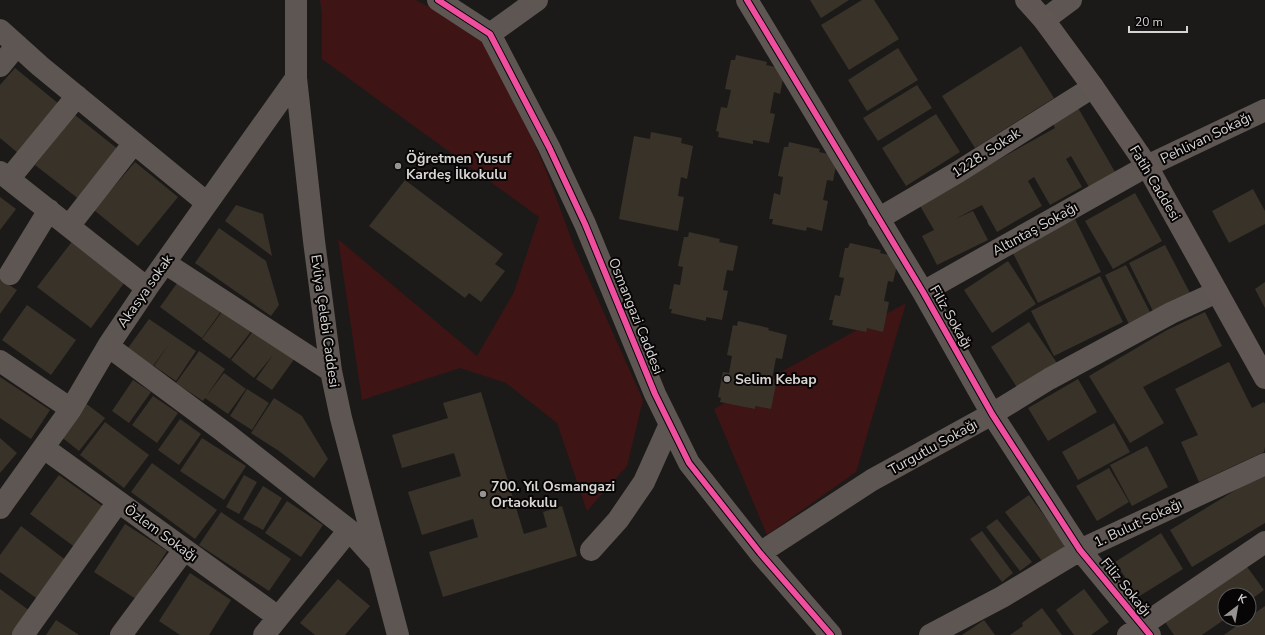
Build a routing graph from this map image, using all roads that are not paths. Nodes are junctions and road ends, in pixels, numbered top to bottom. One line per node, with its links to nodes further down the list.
1 (296, 0): 12 (street, Evliya Çelebi Caddesi)
2 (438, 0): 9 (street, Osmangazi Caddesi)
3 (536, 0): 9 (street)
4 (747, 0): 21 (street, Filiz Sokağı)
5 (1026, 0): 7 (main road, Fatih Caddesi)
6 (1071, 0): 7 (street)
7 (1044, 20): 13 (main road, Fatih Caddesi)
8 (0, 30): 10 (street)
9 (490, 34): 34 (street, Osmangazi Caddesi)
10 (16, 45): 11 (street); 14 (street)
11 (0, 66)
12 (296, 78): 19 (street, Akasya sokak); 30 (street, Evliya Çelebi Caddesi)
13 (1094, 87): 17 (main road, Fatih Caddesi); 21 (street, 1228. Sokak)
14 (77, 96): 16 (street); 18 (street)
15 (1265, 110): 17 (street, Pehlivan Sokağı)
16 (134, 143): 19 (street); 22 (street)
17 (1147, 166): 26 (street, Altıntaş Sokağı); 27 (main road, Fatih Caddesi)
18 (5, 176): 20 (street)
19 (207, 203): 23 (street, Akasya sokak)
20 (49, 210): 22 (street); 24 (street)
21 (878, 219): 26 (street, Filiz Sokağı)
22 (69, 226): 25 (street)
23 (165, 263): 25 (street, Akasya sokak); 30 (street)
24 (10, 274)
25 (147, 288): 28 (street, Akasya sokak)
26 (922, 292): 33 (street, Filiz Sokağı)
27 (1217, 292): 31 (main road, Fatih Caddesi); 33 (street, Turgutlu Sokağı)
28 (108, 346): 32 (street, Akasya sokak); 39 (street)
29 (0, 361): 32 (street)
30 (331, 371): 45 (street, Evliya Çelebi Caddesi)
31 (1265, 378)
32 (71, 409): 35 (street, Akasya sokak)
33 (992, 414): 43 (street, Filiz Sokağı); 44 (street, Turgutlu Sokağı)
34 (670, 424): 42 (street); 44 (street, Osmangazi Caddesi)
35 (44, 448): 37 (street, Özlem Sokağı); 38 (street, Akasya sokak)
36 (1265, 464): 43 (street, 1. Bulut Sokağı)
37 (118, 502): 41 (street, Özlem Sokağı); 48 (street)
38 (0, 508)
39 (349, 530): 45 (street); 46 (street)
40 (1265, 542): 47 (street)
41 (184, 550): 46 (street, Özlem Sokağı); 49 (street)
42 (591, 550)
43 (1080, 550): 47 (street, Filiz Sokağı); 53 (street, 1. Bulut Sokağı)
44 (760, 553): 52 (street, Osmangazi Caddesi)
45 (378, 562): 51 (street, Evliya Çelebi Caddesi)
46 (278, 617): 50 (street)
47 (1140, 632)
48 (23, 635)
49 (121, 635)
50 (264, 635)
51 (398, 635)
52 (831, 635)
53 (930, 635)

